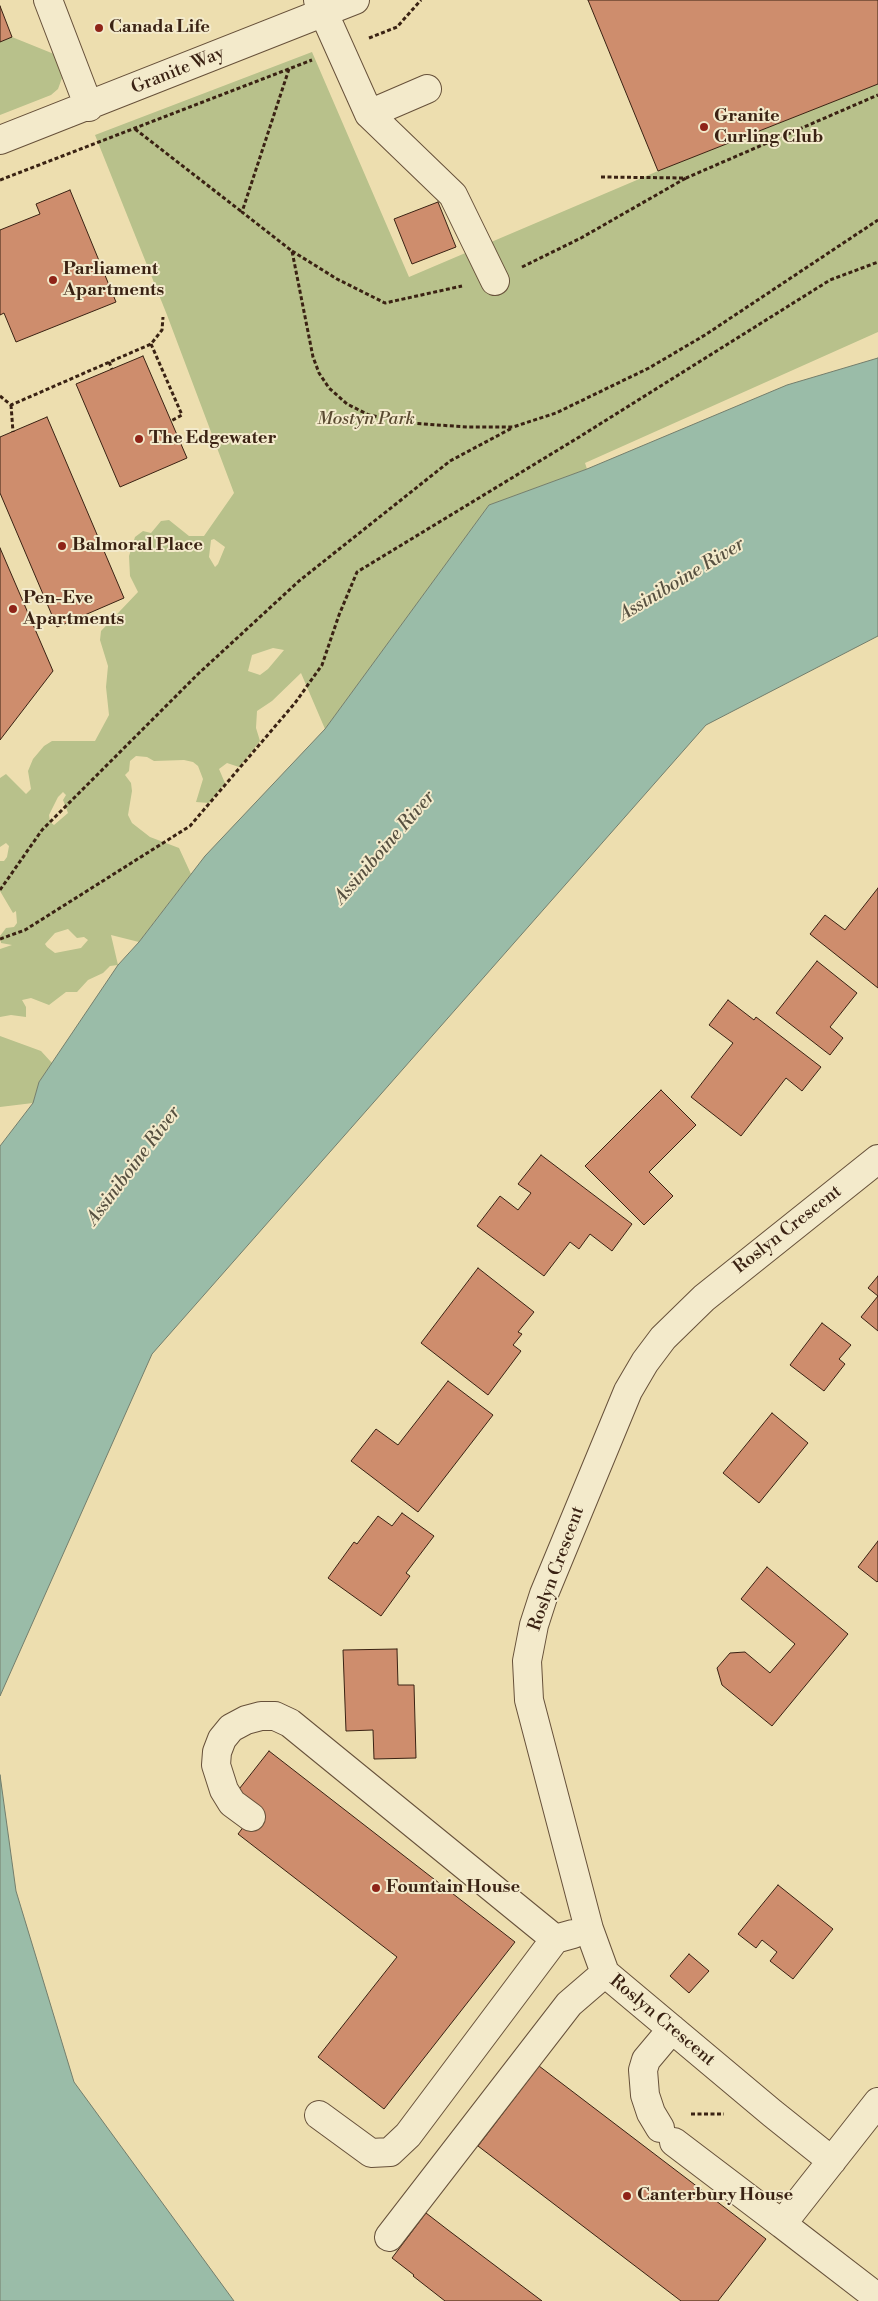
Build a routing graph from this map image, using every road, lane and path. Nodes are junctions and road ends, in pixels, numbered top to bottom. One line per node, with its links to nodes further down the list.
1 (48, 0): 8 (street)
2 (355, 0): 4 (street, Granite Way)
3 (422, 0): 5 (path)
4 (321, 6): 5 (street); 8 (street, Granite Way)
5 (340, 50): 9 (street); 10 (path)
6 (427, 89): 9 (street)
7 (878, 95): 12 (path)
8 (89, 106): 11 (street, Granite Way)
9 (370, 114): 16 (street)
10 (134, 129): 13 (path); 14 (path)
11 (0, 140)
12 (602, 177)
13 (0, 180)
14 (242, 212)
15 (878, 262): 27 (path)
16 (495, 281)
17 (162, 317): 18 (path)
18 (152, 344): 19 (path); 23 (path)
19 (108, 362): 20 (path); 22 (path)
20 (112, 369)
21 (0, 396): 22 (path)
22 (11, 405): 25 (path)
23 (171, 421)
24 (513, 427): 26 (path)
25 (13, 432)
26 (0, 890)
27 (0, 939)
28 (878, 1159): 30 (street, Roslyn Crescent)
29 (251, 1817): 31 (street)
30 (589, 1929): 31 (street); 32 (street, Roslyn Crescent)
31 (555, 1939): 37 (street)
32 (605, 1973): 33 (street, Roslyn Crescent); 40 (street)
33 (672, 2029): 35 (street, Roslyn Crescent); 39 (street)
34 (878, 2102): 38 (street)
35 (772, 2113): 36 (path); 38 (street, Roslyn Crescent)
36 (685, 2114)
37 (319, 2116)
38 (832, 2161): 39 (street)
39 (782, 2224): 41 (street)
40 (389, 2237)
41 (878, 2298)

